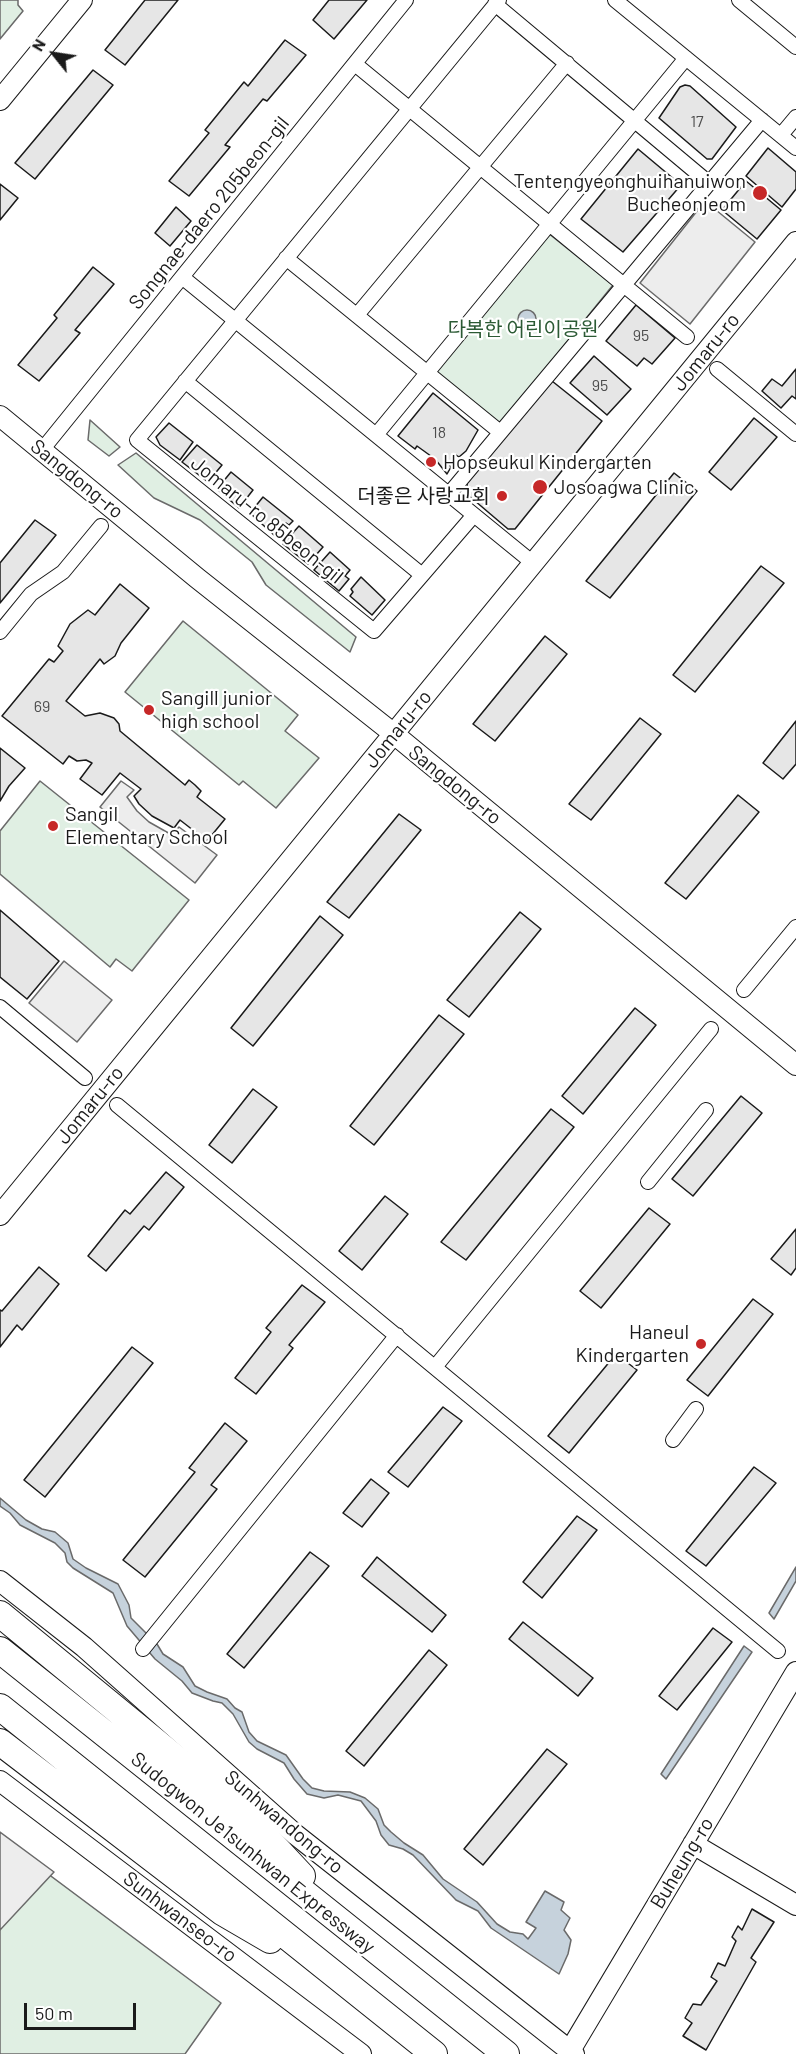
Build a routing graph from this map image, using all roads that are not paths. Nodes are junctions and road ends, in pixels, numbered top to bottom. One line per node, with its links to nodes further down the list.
1 (82, 0): 10 (street)
2 (406, 0): 9 (street, Songnae-daero 205beon-gil)
3 (615, 0): 7 (street)
4 (739, 0): 6 (street)
5 (497, 2): 8 (street); 11 (street, Jomaru-ro 85beon-gil)
6 (796, 47)
7 (686, 58): 13 (street); 14 (street)
8 (567, 63): 13 (street); 17 (street)
9 (355, 64): 11 (street); 22 (street, Songnae-daero 205beon-gil)
10 (1, 98)
11 (409, 109): 17 (street); 21 (street, Jomaru-ro 85beon-gil)
12 (796, 117): 15 (street)
13 (635, 120): 18 (street); 19 (street)
14 (762, 120): 15 (street); 18 (street)
15 (781, 135): 16 (street)
16 (796, 148)
17 (480, 167): 19 (street); 24 (street)
18 (709, 183): 23 (street)
19 (549, 224): 23 (street); 28 (street)
20 (796, 242): 38 (street, Jomaru-ro)
21 (286, 258): 24 (street); 25 (street, Jomaru-ro 85beon-gil)
22 (182, 277): 25 (street); 34 (street, Songnae-daero 205beon-gil)
23 (623, 285): 26 (street); 31 (street)
24 (357, 315): 28 (street)
25 (235, 320): 29 (street, Jomaru-ro 85beon-gil); 33 (street)
26 (687, 337)
27 (717, 369): 32 (street)
28 (427, 373): 31 (street); 33 (street)
29 (185, 381): 39 (street); 39 (street, Jomaru-ro 85beon-gil)
30 (0, 416): 34 (street, Sangdong-ro)
31 (500, 432): 35 (street)
32 (796, 434)
33 (376, 435): 35 (street)
34 (42, 450): 41 (street, Sangdong-ro)
35 (448, 494): 36 (street)
36 (474, 515): 38 (street); 39 (street, Jomaru-ro 85beon-gil)
37 (101, 526): 40 (street)
38 (533, 563): 41 (street, Jomaru-ro)
39 (422, 575)
40 (0, 632)
41 (394, 734): 46 (street, Sangdong-ro); 51 (street, Jomaru-ro)
42 (796, 927): 43 (street)
43 (744, 990)
44 (0, 1007): 47 (street)
45 (711, 1029): 53 (street)
46 (796, 1065)
47 (85, 1078)
48 (117, 1105): 52 (street)
49 (706, 1110): 50 (street)
50 (648, 1182)
51 (0, 1215)
52 (397, 1335): 53 (street); 58 (street)
53 (435, 1367): 60 (street)
54 (696, 1410): 55 (street)
55 (673, 1440)
56 (0, 1581): 69 (street, Sunhwandong-ro)
57 (0, 1614): 67 (highway)
58 (143, 1649)
59 (0, 1650): 67 (highway, Sudogwon Je1sunhwan Expressway)
60 (778, 1651)
61 (796, 1672): 65 (street, Buheung-ro)
62 (0, 1707): 68 (highway)
63 (0, 1742): 68 (highway)
64 (0, 1781): 70 (street, Sunhwanseo-ro)
65 (693, 1844): 66 (street); 69 (street, Buheung-ro)
66 (796, 1905)
67 (368, 1946): 72 (highway, Sudogwon Je1sunhwan Expressway)
68 (345, 1984): 71 (highway)
69 (571, 2052)
70 (361, 2054)
71 (435, 2054)
72 (506, 2054)

